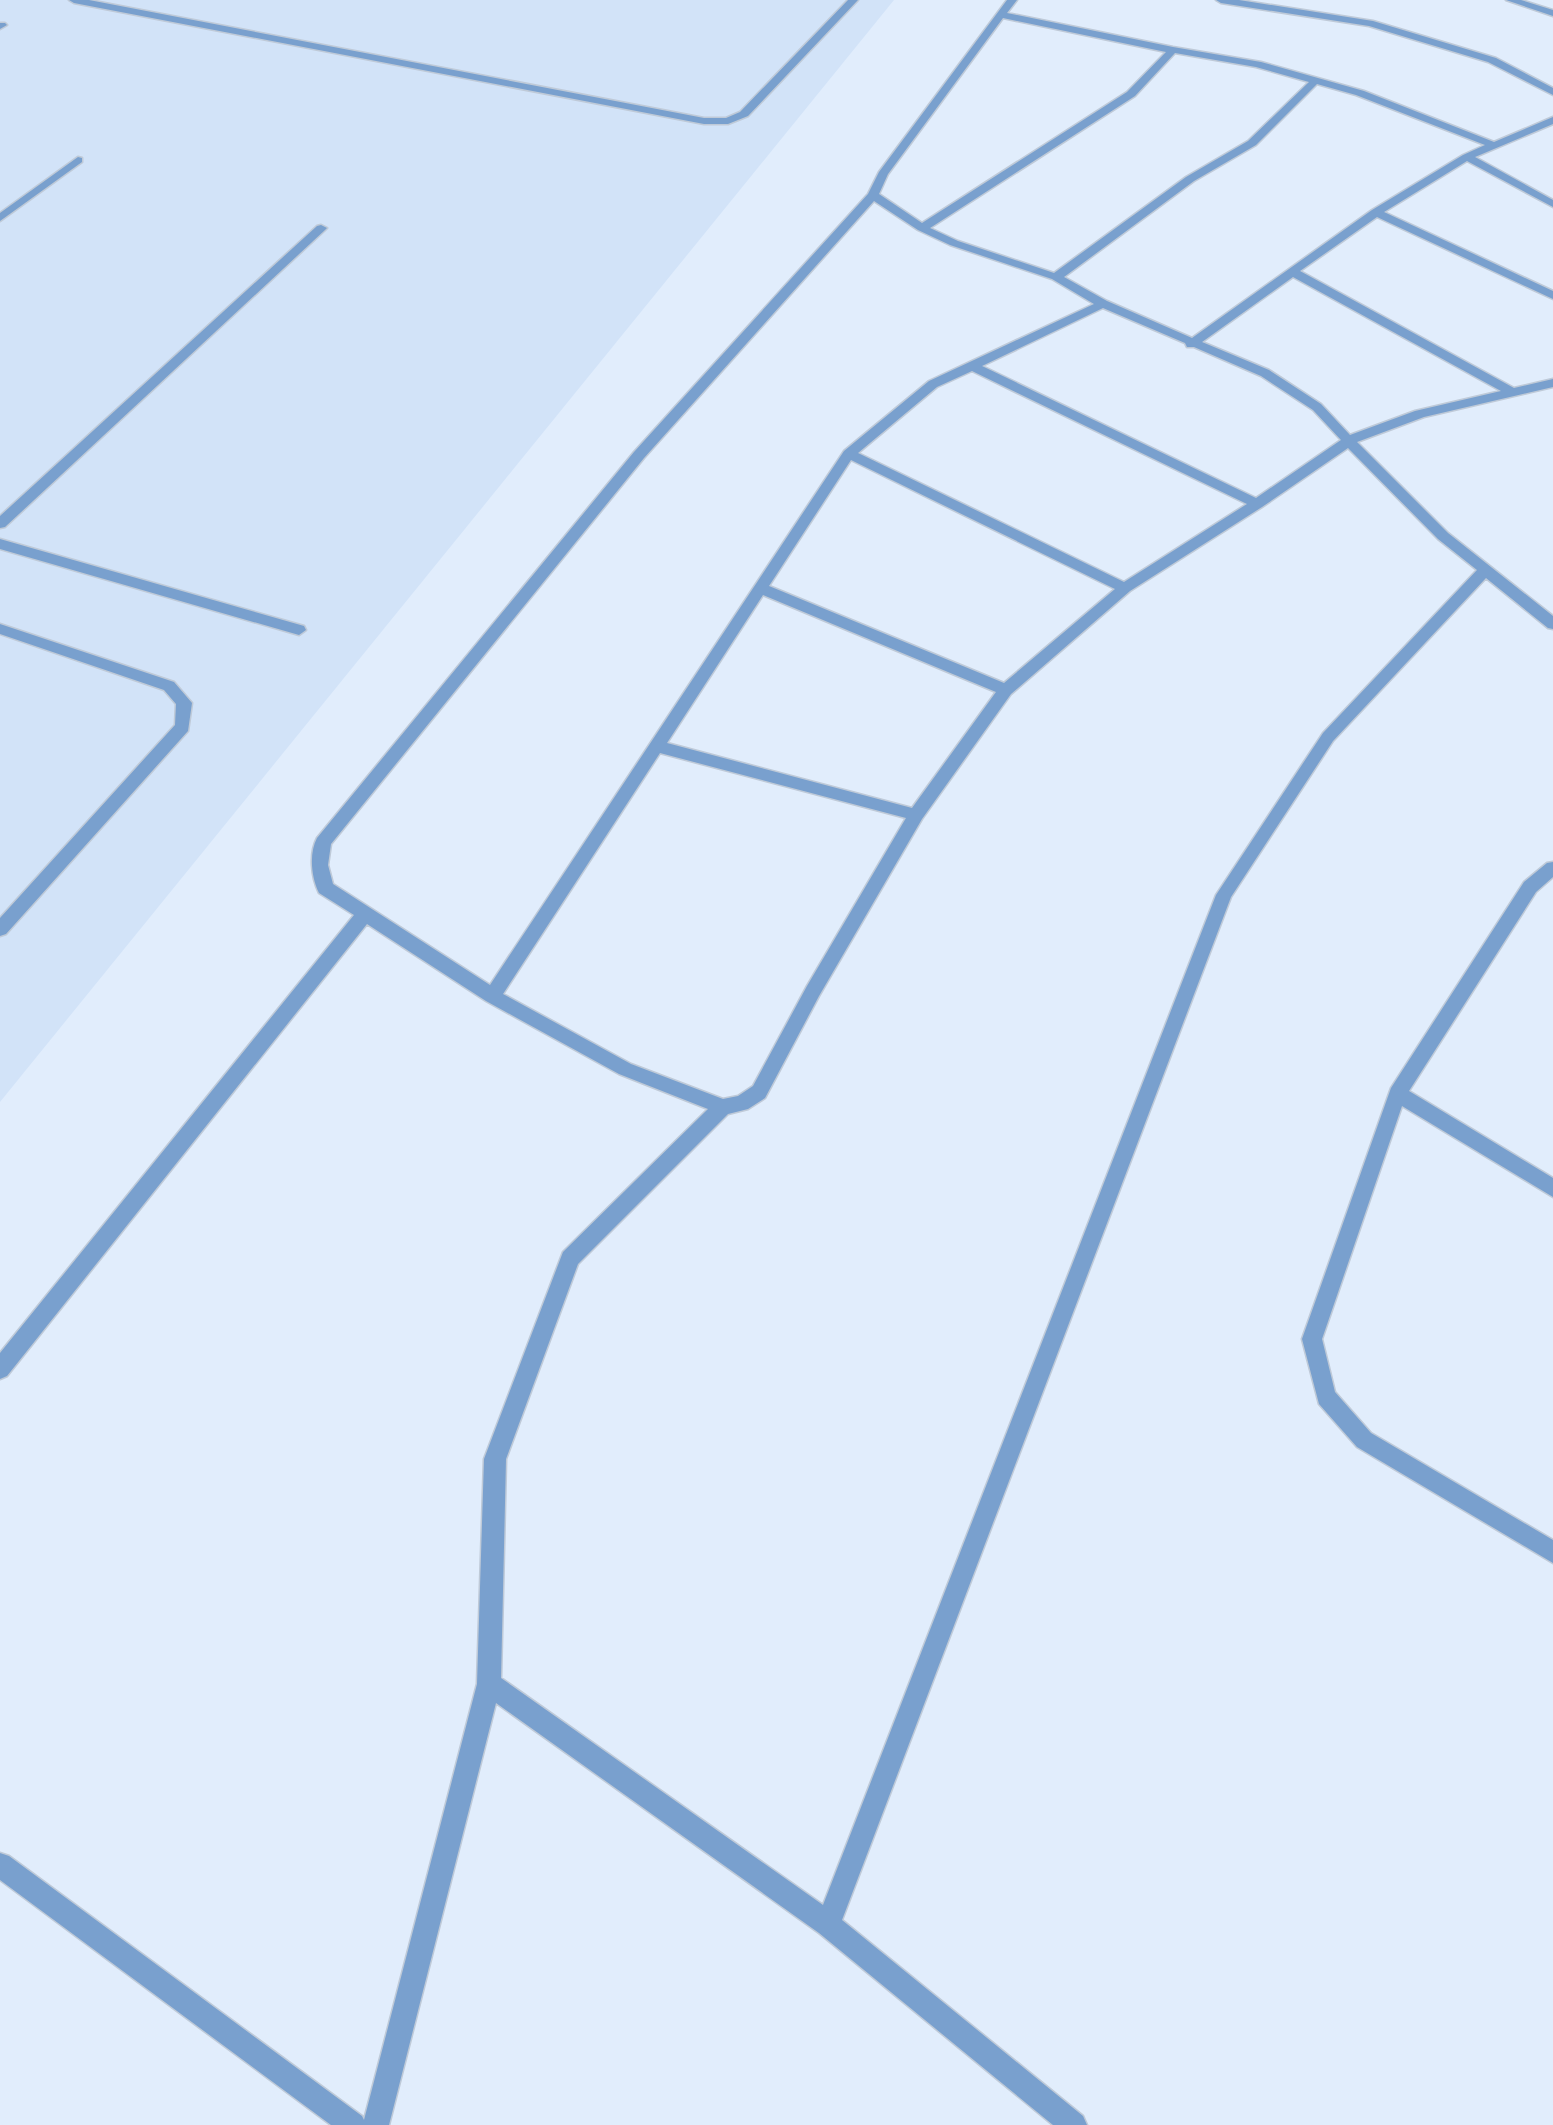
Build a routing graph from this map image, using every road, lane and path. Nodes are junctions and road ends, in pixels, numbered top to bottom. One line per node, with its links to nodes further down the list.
1 (74, 0): 2 (street)
2 (853, 0)
3 (1012, 0): 7 (street)
4 (1221, 0): 10 (street)
5 (1511, 0): 6 (street)
6 (1553, 13)
7 (1002, 15): 8 (street); 15 (street)
8 (1173, 50): 9 (street); 20 (street)
9 (1316, 80): 12 (street); 22 (street)
10 (1553, 92)
11 (1553, 120): 12 (street)
12 (1493, 145): 13 (street)
13 (1467, 157): 16 (street); 17 (street)
14 (78, 160): 18 (street)
15 (873, 195): 20 (street); 44 (street)
16 (1553, 204)
17 (1376, 212): 21 (street); 23 (street)
18 (0, 218)
19 (321, 228): 32 (street)
20 (922, 228): 22 (street)
21 (1291, 271): 25 (street); 28 (street)
22 (1056, 277): 24 (street)
23 (1553, 295)
24 (1102, 304): 25 (street); 26 (street)
25 (1191, 344): 29 (street)
26 (972, 366): 30 (street); 31 (street)
27 (1553, 383): 28 (street)
28 (1510, 392): 29 (street)
29 (1350, 440): 31 (street); 34 (street)
30 (849, 454): 35 (street); 36 (street)
31 (1257, 504): 36 (street)
32 (0, 524)
33 (0, 544): 39 (street)
34 (1485, 570): 37 (street); 54 (street)
35 (760, 588): 40 (street); 41 (street)
36 (1125, 588): 40 (street)
37 (1553, 624)
38 (0, 629): 45 (street)
39 (299, 630)
40 (1006, 690): 42 (street)
41 (656, 746): 42 (street); 46 (street)
42 (916, 815): 48 (street)
43 (1553, 868): 47 (street)
44 (366, 914): 46 (street); 50 (street)
45 (0, 929)
46 (492, 996): 48 (street)
47 (1397, 1094): 49 (street); 51 (street)
48 (723, 1107): 52 (street)
49 (1553, 1188)
50 (0, 1369)
51 (1553, 1551)
52 (489, 1684): 54 (street); 56 (street)
53 (0, 1865): 55 (street)
54 (828, 1924): 57 (street)
55 (353, 2125)
56 (376, 2125)
57 (1074, 2125)

